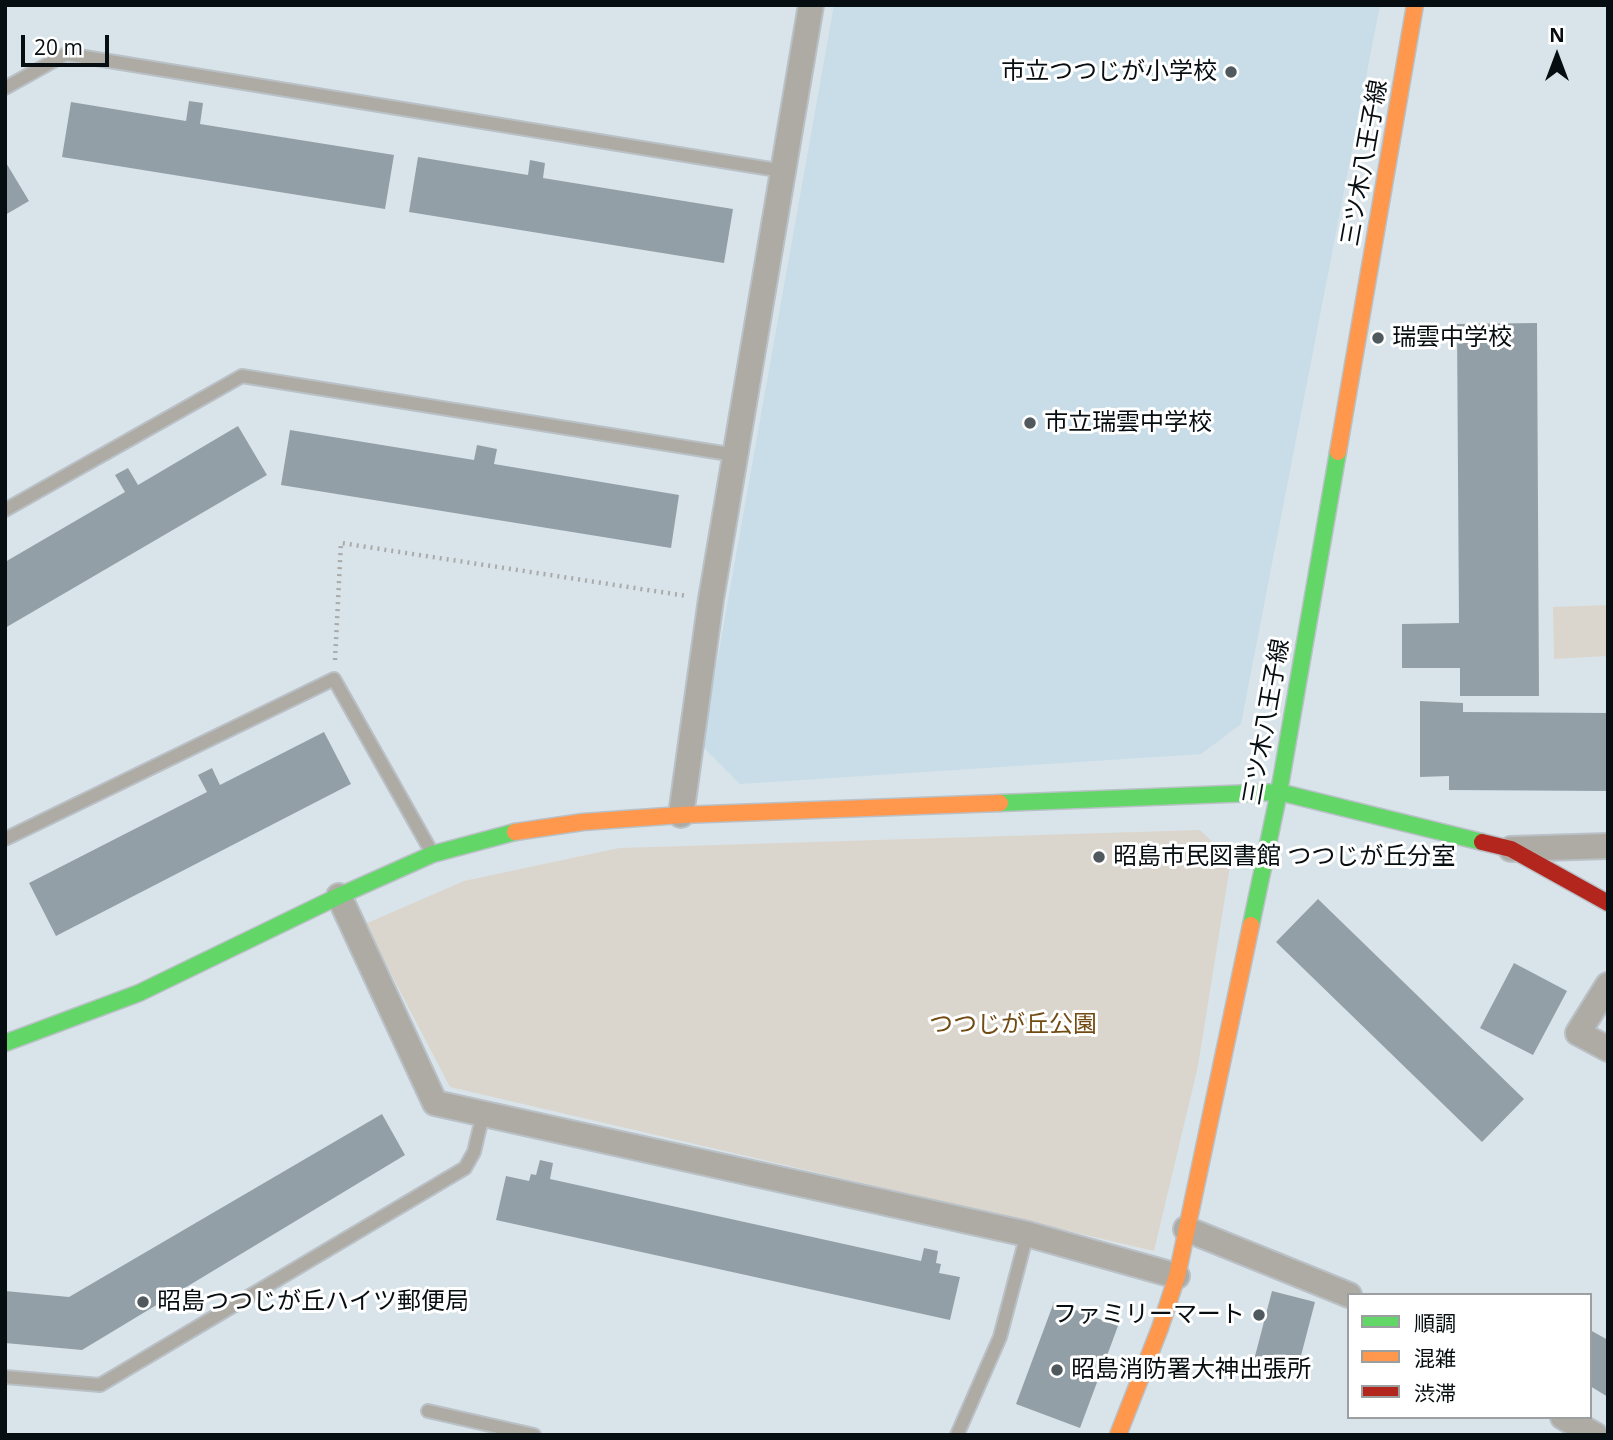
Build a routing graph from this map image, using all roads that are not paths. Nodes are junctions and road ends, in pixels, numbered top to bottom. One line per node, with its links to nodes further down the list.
1 (811, 5): 4 (street)
2 (1415, 5): 7 (street, 三ツ木八王子線)
3 (5, 88): 4 (lane)
4 (783, 171): 5 (street)
5 (735, 455): 6 (lane); 8 (street)
6 (5, 510)
7 (1279, 792): 8 (street); 11 (street); 19 (street, 三ツ木八王子線)
8 (681, 815): 12 (street)
9 (5, 839): 12 (lane)
10 (1608, 846): 11 (street)
11 (1511, 849): 14 (street)
12 (433, 854): 13 (street)
13 (339, 895): 16 (street); 18 (street)
14 (1608, 903)
15 (1608, 985): 17 (street)
16 (5, 1043)
17 (1608, 1049)
18 (483, 1114): 20 (street); 23 (lane)
19 (1186, 1229): 21 (street, 三ツ木八王子線); 22 (street)
20 (1027, 1234): 21 (street); 27 (lane)
21 (1177, 1276): 28 (street, 三ツ木八王子線)
22 (1347, 1294)
23 (5, 1377)
24 (428, 1411): 26 (lane)
25 (1567, 1419): 29 (street)
26 (534, 1435)
27 (957, 1435)
28 (1118, 1435)
29 (1595, 1435)

